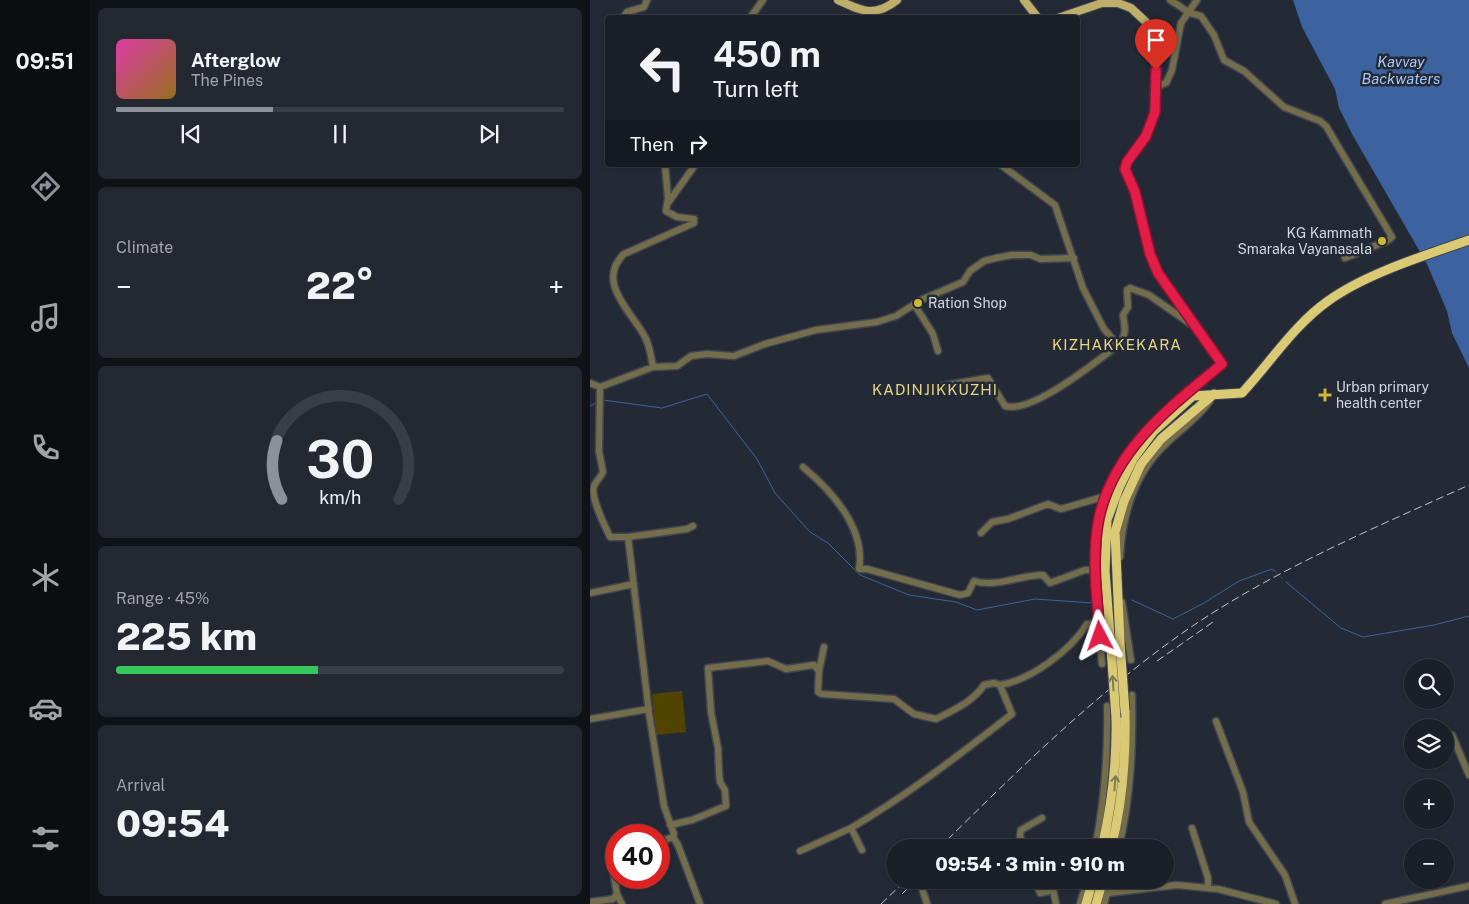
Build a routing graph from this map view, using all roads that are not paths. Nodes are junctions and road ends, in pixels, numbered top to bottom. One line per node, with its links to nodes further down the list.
1 (647, 0): 9 (street)
2 (763, 0): 10 (street)
3 (838, 0): 4 (main road)
4 (897, 0)
5 (1024, 0): 11 (main road)
6 (1170, 0): 8 (street)
7 (1197, 0): 8 (street)
8 (1190, 13): 13 (street); 20 (street)
9 (624, 15)
10 (752, 15)
11 (1036, 15)
12 (1067, 15): 13 (main road)
13 (1157, 86): 22 (main road)
14 (666, 167): 17 (street)
15 (693, 167): 17 (street)
16 (1004, 167): 19 (street)
17 (668, 204): 26 (street)
18 (1469, 240): 30 (highway)
19 (1074, 258): 21 (street); 23 (street)
20 (1345, 258)
21 (914, 304): 24 (street); 26 (street)
22 (1196, 328): 23 (street); 25 (main road)
23 (1118, 345): 29 (street)
24 (938, 352)
25 (1222, 364): 32 (street)
26 (653, 367): 28 (street)
27 (590, 383): 28 (street)
28 (600, 387): 35 (street)
29 (935, 387)
30 (1214, 394): 41 (street); 61 (highway, one-way to 30, bridge); 62 (highway, bridge)
31 (803, 467): 36 (street)
32 (1106, 496): 34 (street); 36 (street)
33 (693, 526): 35 (street)
34 (981, 533)
35 (628, 537): 37 (street)
36 (1095, 570): 39 (street)
37 (634, 584): 38 (street); 47 (street)
38 (590, 594)
39 (1099, 623): 42 (street); 44 (street)
40 (824, 647): 43 (street)
41 (1130, 660)
42 (1102, 664)
43 (819, 671): 44 (street); 54 (street)
44 (1002, 686): 55 (street)
45 (1132, 695): 63 (street)
46 (1107, 706): 60 (street)
47 (649, 710): 48 (street); 53 (street)
48 (590, 719)
49 (1216, 721): 87 (street)
50 (1454, 740): 51 (street)
51 (1469, 775)
52 (1042, 818): 59 (street)
53 (670, 824)
54 (670, 825): 57 (street)
55 (851, 828): 64 (street); 65 (street)
56 (1192, 828): 67 (street)
57 (673, 837): 58 (street); 79 (street)
58 (670, 838)
59 (1021, 839)
60 (1097, 839)
61 (1104, 839)
62 (1113, 839)
63 (1121, 839)
64 (862, 850)
65 (800, 851)
66 (1469, 886): 88 (street)
67 (1208, 888): 75 (street); 86 (street)
68 (616, 889): 76 (street)
69 (922, 889): 80 (street)
70 (1038, 889): 81 (street)
71 (1084, 889): 82 (street)
72 (1090, 889): 83 (highway)
73 (1100, 889): 84 (highway)
74 (1109, 889): 75 (street)
75 (1108, 893): 85 (street)
76 (617, 894): 77 (street); 78 (street)
77 (590, 902)
78 (622, 904)
79 (700, 904)
80 (927, 904)
81 (1056, 904)
82 (1080, 904)
83 (1086, 904)
84 (1096, 904)
85 (1104, 904)
86 (1276, 904)
87 (1295, 904)
88 (1385, 904)

